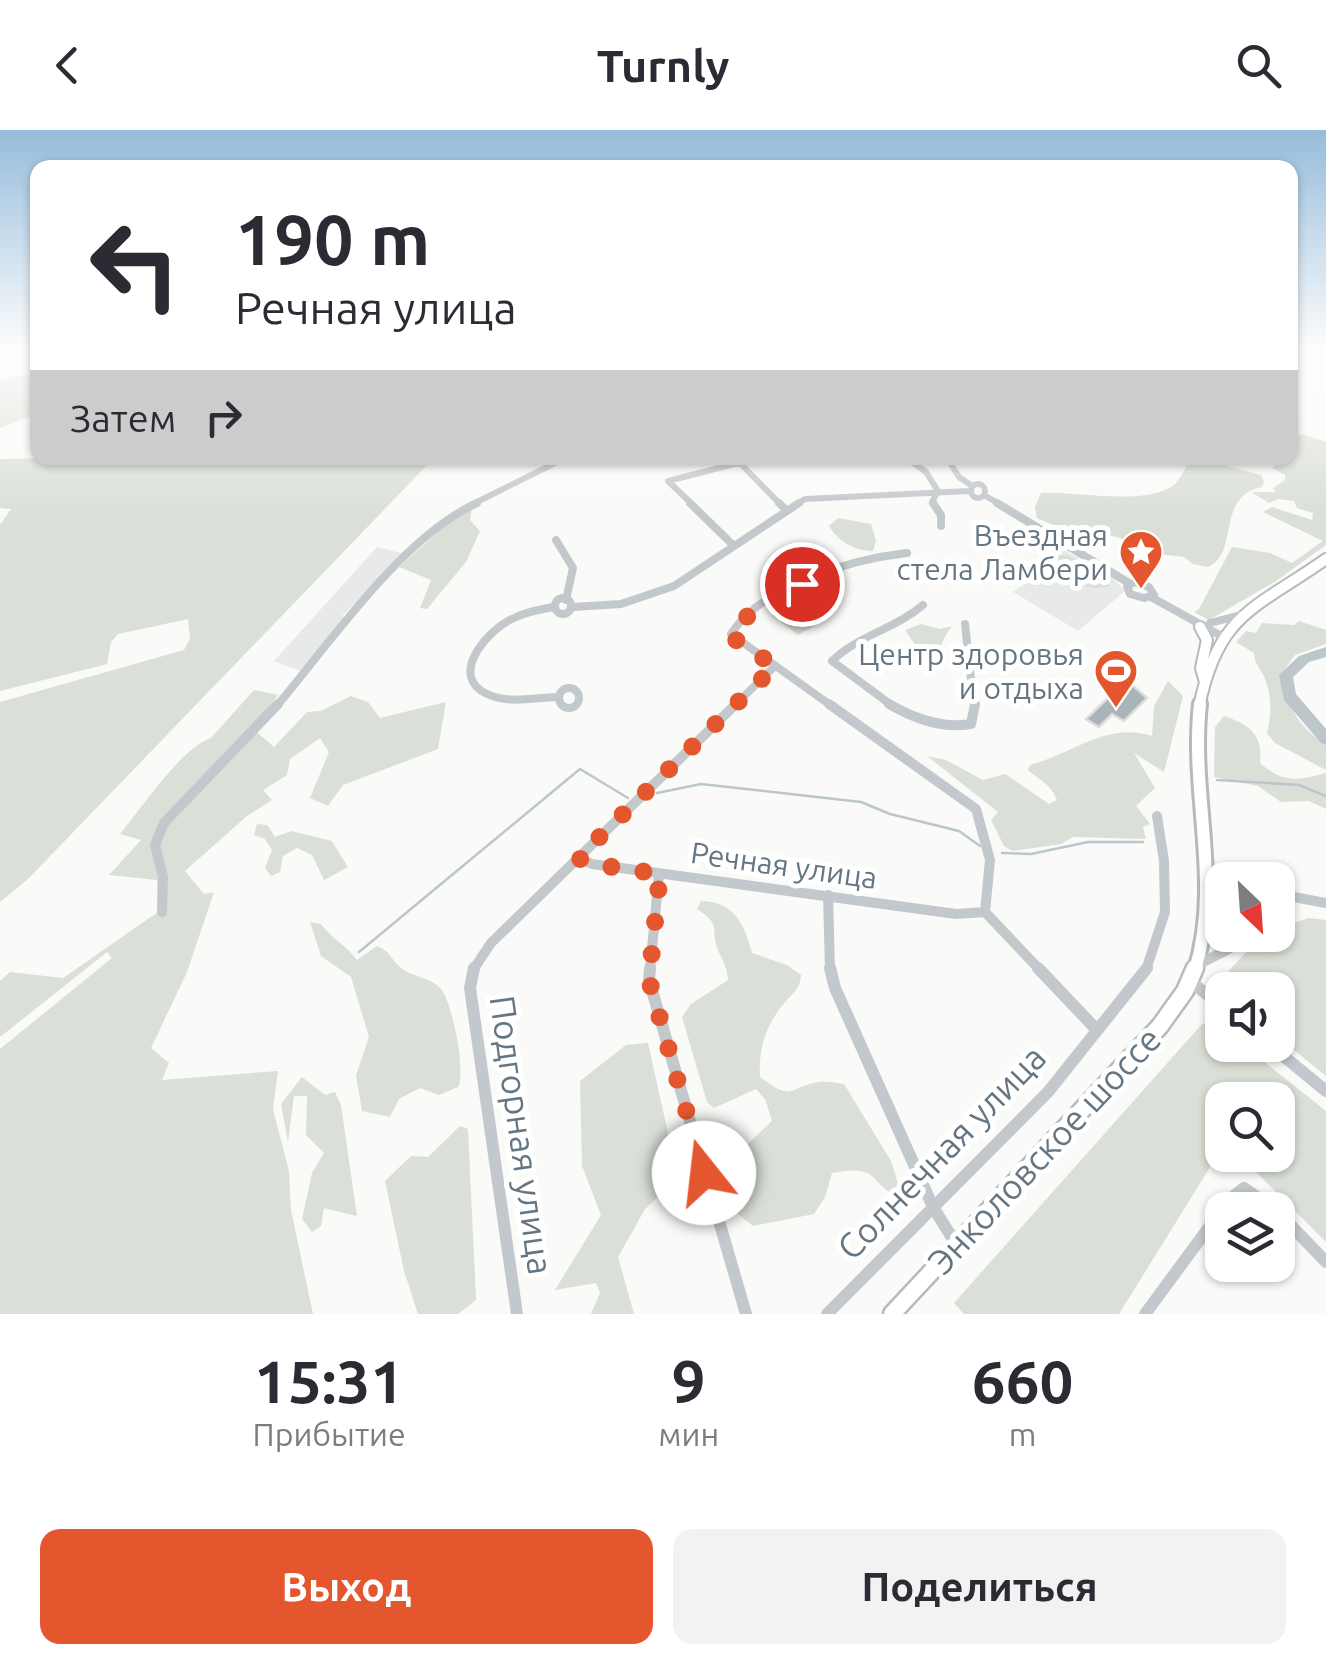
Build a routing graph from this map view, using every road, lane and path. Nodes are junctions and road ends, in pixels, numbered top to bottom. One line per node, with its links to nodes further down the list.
1 (554, 465): 33 (street)
2 (728, 465): 13 (street)
3 (742, 465): 8 (street)
4 (916, 465): 7 (street)
5 (951, 465): 6 (street)
6 (970, 488): 7 (street); 16 (street)
7 (938, 491): 9 (street); 11 (street)
8 (774, 498): 9 (street); 10 (street)
9 (798, 502): 10 (street)
10 (786, 510): 13 (street)
11 (941, 526)
12 (556, 540): 18 (street)
13 (734, 546): 18 (street)
14 (907, 553): 24 (street)
15 (1326, 559): 20 (main road)
16 (1129, 583): 17 (street); 17 (street)
17 (1155, 599): 22 (street)
18 (570, 603): 26 (street)
19 (923, 606): 21 (street)
20 (1245, 614): 22 (street); 23 (main road)
21 (965, 624)
22 (1202, 625): 23 (main road); 25 (main road)
23 (1223, 636): 25 (main road)
24 (775, 666): 28 (street); 34 (street)
25 (1204, 682): 36 (main road)
26 (558, 697)
27 (1156, 816): 38 (street, Солнечная улица)
28 (578, 858): 29 (street, Речная улица); 46 (street, Подгорная улица)
29 (660, 874): 30 (street, Речная улица); 47 (street)
30 (828, 895): 34 (street, Речная улица); 41 (street)
31 (1295, 897): 32 (street)
32 (1326, 903)
33 (162, 912)
34 (985, 912): 38 (street)
35 (1225, 952): 36 (street)
36 (1194, 973): 37 (street); 44 (main road, Энколовское шоссе)
37 (1205, 986)
38 (1096, 1029): 41 (street, Солнечная улица)
39 (1291, 1062): 40 (street)
40 (1326, 1091)
41 (933, 1207): 44 (street); 48 (street, Солнечная улица)
42 (1295, 1230): 45 (street)
43 (1205, 1232): 50 (street)
44 (957, 1245): 49 (main road, Энколовское шоссе)
45 (1326, 1262)
46 (517, 1314)
47 (746, 1314)
48 (827, 1314)
49 (892, 1314)
50 (1145, 1314)

